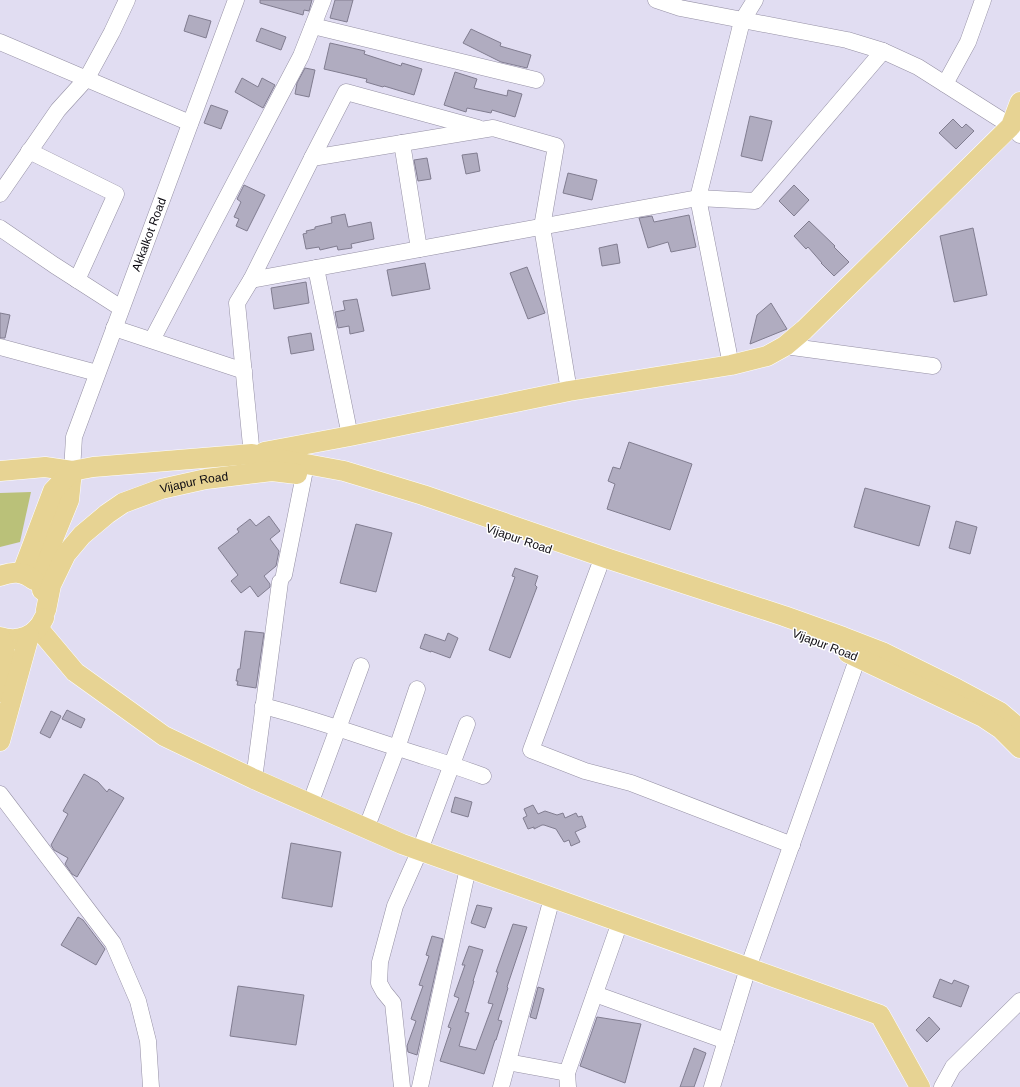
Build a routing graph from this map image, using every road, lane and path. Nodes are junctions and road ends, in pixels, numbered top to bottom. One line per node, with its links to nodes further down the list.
1 (127, 0): 11 (street)
2 (236, 0): 15 (street, Akkalkot Road)
3 (323, 0): 8 (street)
4 (656, 0): 7 (street)
5 (755, 0): 7 (street)
6 (983, 0): 13 (street)
7 (742, 21): 10 (street); 22 (street)
8 (313, 26): 12 (street); 31 (street)
9 (0, 42): 11 (street)
10 (883, 52): 13 (street); 22 (street)
11 (87, 78): 15 (street); 19 (street)
12 (536, 80)
13 (945, 84): 17 (street)
14 (1020, 102): 17 (main road)
15 (190, 123): 29 (street, Akkalkot Road)
16 (483, 129): 18 (street); 20 (street); 23 (street)
17 (1015, 131): 32 (main road)
18 (402, 143): 20 (street); 25 (street)
19 (30, 151): 21 (street); 27 (street)
20 (312, 158): 28 (street)
21 (0, 194)
22 (698, 198): 23 (street); 34 (street)
23 (542, 227): 25 (street); 38 (street)
24 (0, 228): 27 (street)
25 (419, 249): 26 (street)
26 (316, 268): 28 (street); 39 (street)
27 (77, 280): 29 (street)
28 (251, 280): 36 (street)
29 (121, 308): 30 (street, Akkalkot Road)
30 (114, 328): 31 (street); 37 (street, Akkalkot Road)
31 (152, 340): 36 (street)
32 (785, 346): 34 (main road); 35 (street)
33 (0, 347): 37 (street)
34 (731, 365): 38 (main road)
35 (933, 366)
36 (244, 371): 40 (street)
37 (97, 373): 42 (street, Akkalkot Road)
38 (569, 391): 39 (main road)
39 (350, 436): 40 (main road)
40 (253, 464): 42 (main road, Vijapur Road); 43 (main road, Vijapur Road); 47 (main road, Vijapur Road); 57 (main road, Vijapur Road)
41 (0, 471): 42 (main road, Vijapur Road)
42 (72, 471): 46 (main road); 46 (main road)
43 (304, 475): 44 (main road, Vijapur Road); 54 (street)
44 (599, 567): 50 (main road, Vijapur Road); 67 (street)
45 (0, 576): 46 (main road)
46 (34, 582): 47 (main road)
47 (46, 610): 48 (main road, Vijapur Road)
48 (34, 632): 49 (main road); 58 (main road, Vijapur Road); 63 (main road)
49 (0, 638): 53 (main road)
50 (858, 657): 60 (main road, Vijapur Road); 67 (street)
51 (361, 666): 56 (street)
52 (417, 689): 59 (street)
53 (0, 692)
54 (263, 706): 56 (street); 63 (street)
55 (468, 724): 61 (street)
56 (339, 728): 59 (street); 65 (street)
57 (1020, 729)
58 (0, 741)
59 (397, 748): 61 (street); 66 (street)
60 (1020, 748)
61 (452, 764): 62 (street); 68 (street)
62 (483, 776)
63 (254, 779): 65 (main road)
64 (0, 794): 78 (street)
65 (310, 804): 66 (main road)
66 (366, 829): 68 (main road)
67 (792, 845): 72 (street)
68 (420, 850): 69 (main road); 79 (street)
69 (468, 868): 70 (main road); 80 (street)
70 (552, 898): 71 (main road); 76 (street)
71 (620, 922): 72 (main road); 73 (street)
72 (748, 968): 75 (street); 83 (main road)
73 (595, 994): 75 (street); 77 (street)
74 (1020, 1002): 84 (street)
75 (726, 1041): 82 (street)
76 (508, 1062): 77 (street); 81 (street)
77 (568, 1080)
78 (151, 1087)
79 (402, 1087)
80 (420, 1087)
81 (501, 1087)
82 (712, 1087)
83 (920, 1087)
84 (942, 1087)

